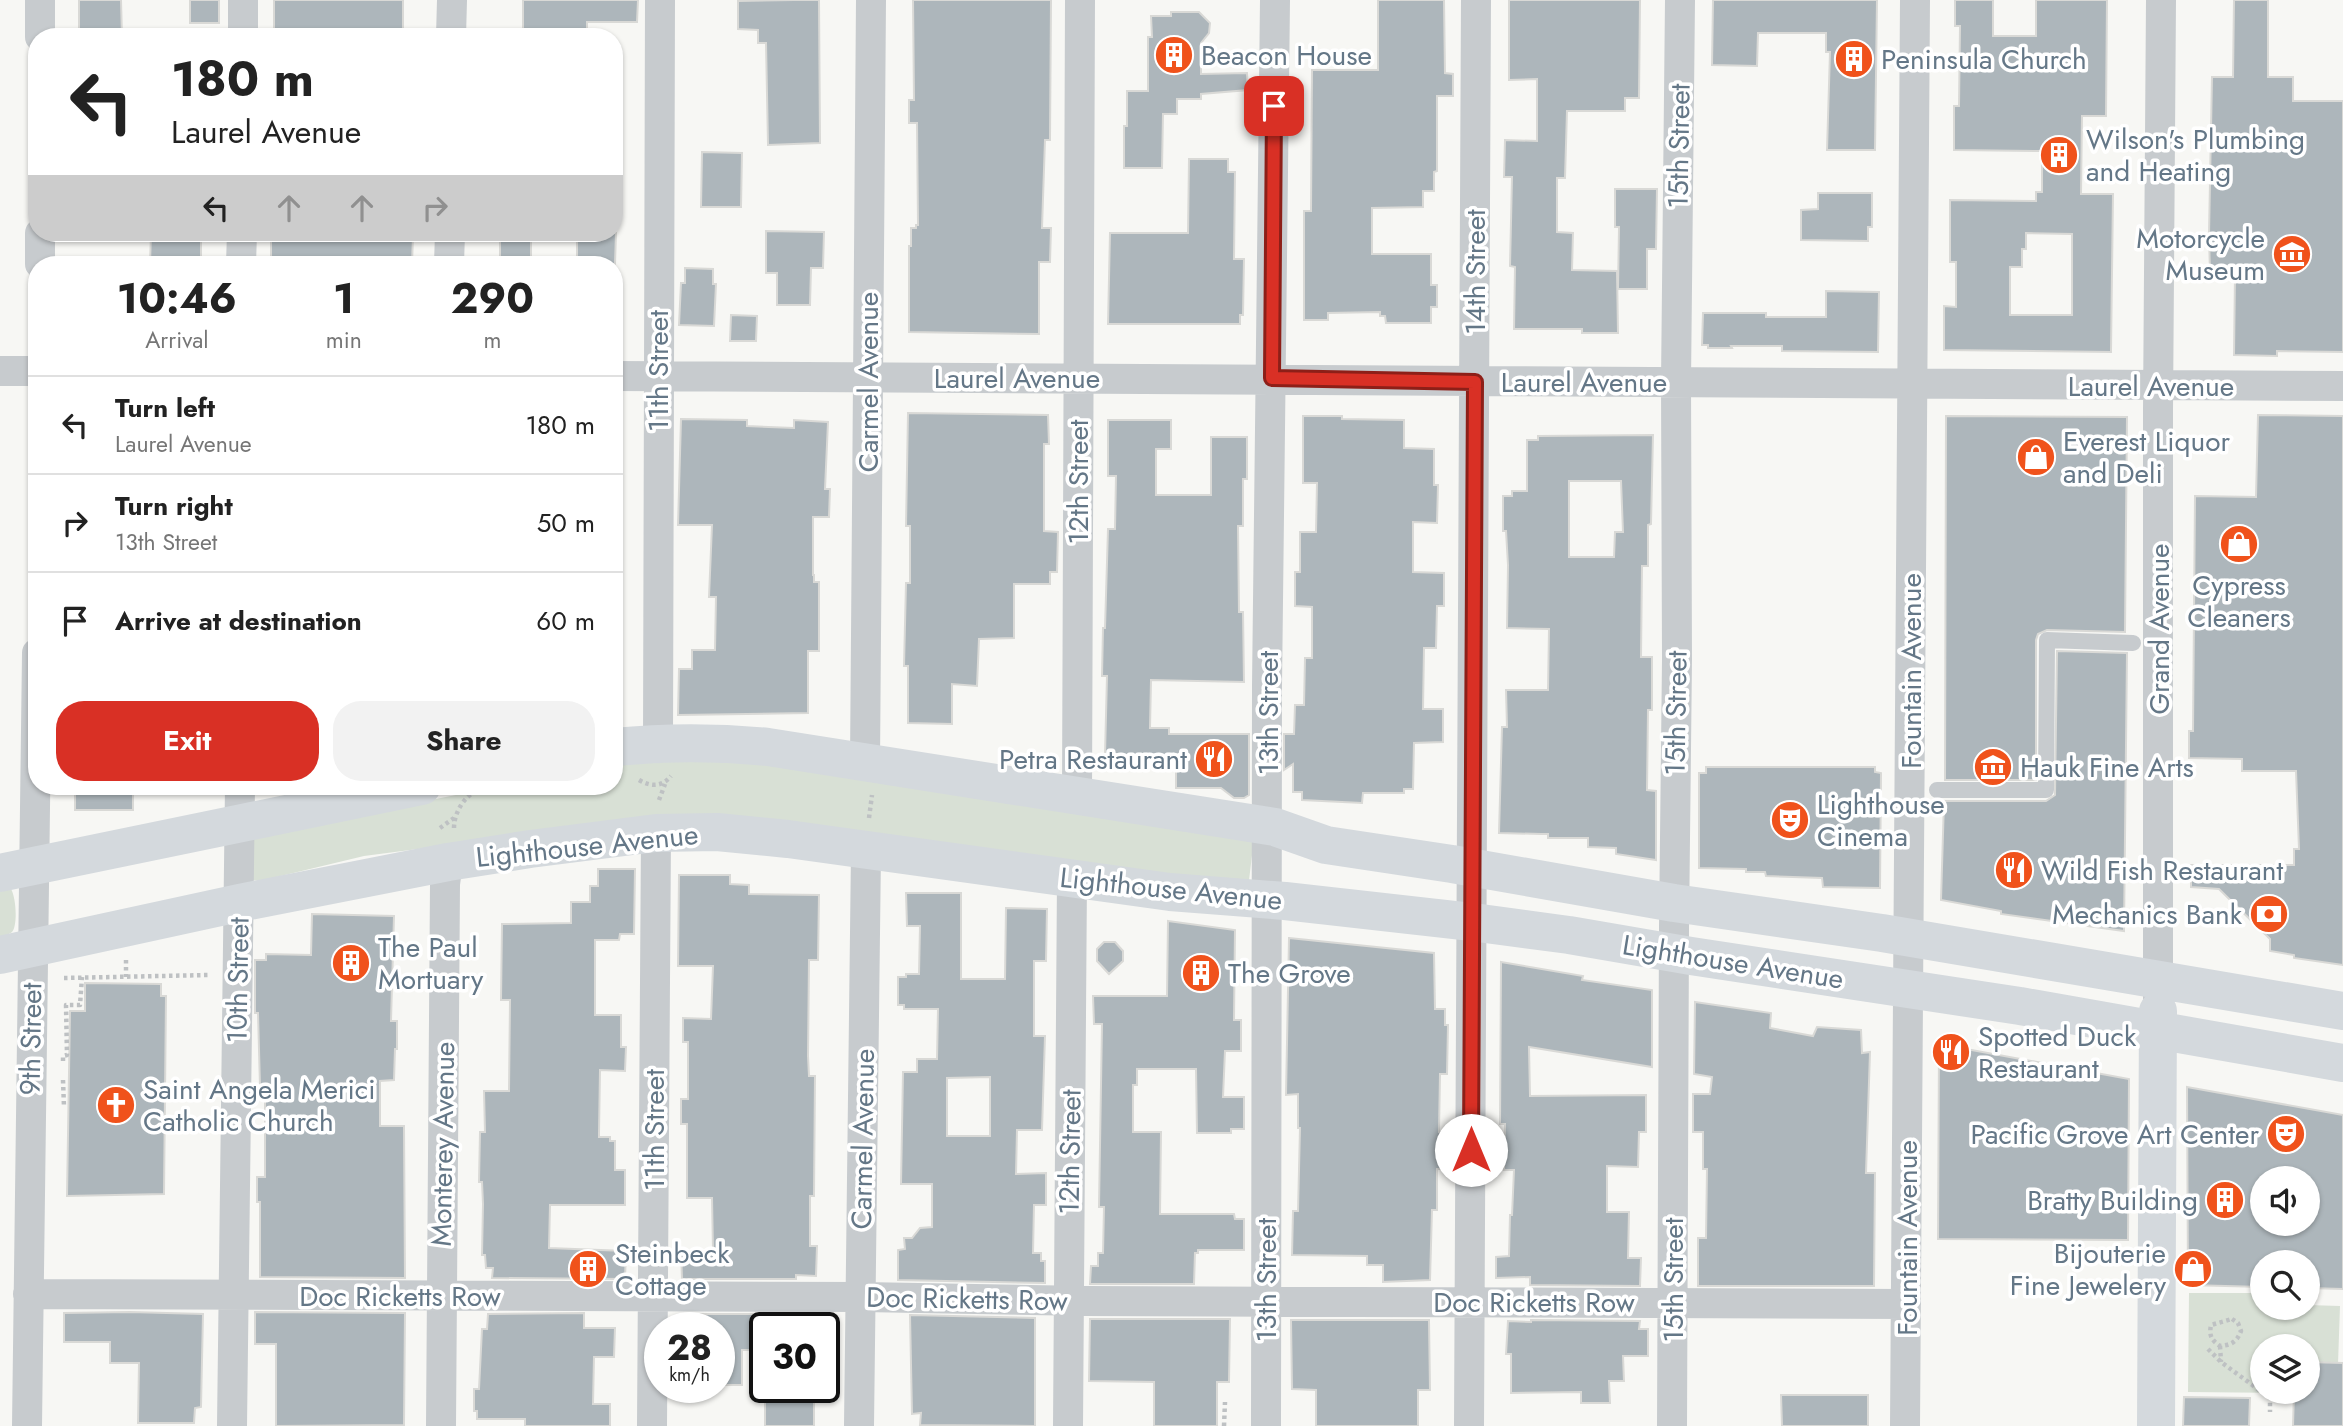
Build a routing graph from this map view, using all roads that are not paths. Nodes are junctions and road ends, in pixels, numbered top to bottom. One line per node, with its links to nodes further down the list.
1 (40, 0): 12 (street)
2 (243, 0): 13 (street)
3 (452, 0): 14 (street)
4 (660, 0): 18 (street, 11th Street)
5 (871, 0): 19 (street, Carmel Avenue)
6 (1080, 0): 20 (street, 12th Street)
7 (1275, 0): 21 (street, 13th Street)
8 (1476, 0): 22 (street, 14th Street)
9 (1680, 0): 23 (street, 15th Street)
10 (1914, 0): 24 (street, Fountain Avenue)
11 (2161, 0): 25 (street, Grand Avenue)
12 (40, 28)
13 (243, 28)
14 (451, 28)
15 (0, 371): 16 (street)
16 (28, 371)
17 (623, 376): 18 (street, Laurel Avenue)
18 (657, 376): 19 (street, Laurel Avenue); 28 (street, 11th Street)
19 (868, 377): 20 (street, Laurel Avenue); 31 (street, Carmel Avenue)
20 (1078, 378): 21 (street, Laurel Avenue); 35 (street, 12th Street)
21 (1272, 378): 22 (street, Laurel Avenue); 37 (street, 13th Street)
22 (1475, 382): 23 (street, Laurel Avenue); 41 (street, 14th Street)
23 (1676, 382): 24 (street, Laurel Avenue); 46 (street, 15th Street)
24 (1913, 385): 25 (street, Laurel Avenue); 48 (street, Fountain Avenue)
25 (2158, 386): 26 (street, Laurel Avenue); 52 (street, Grand Avenue)
26 (2343, 386)
27 (2133, 643): 32 (lane)
28 (657, 743): 29 (main road, Lighthouse Avenue); 31 (main road, Lighthouse Avenue)
29 (623, 746)
30 (28, 751): 42 (street, 9th Street)
31 (865, 763): 35 (main road, Lighthouse Avenue)
32 (1937, 790)
33 (240, 795): 36 (street, 10th Street)
34 (380, 795): 36 (main road)
35 (1077, 796): 37 (main road, Lighthouse Avenue)
36 (241, 825): 42 (main road); 45 (street, 10th Street)
37 (1267, 826): 41 (main road, Lighthouse Avenue); 44 (street, 13th Street)
38 (656, 833): 39 (main road, Lighthouse Avenue); 40 (main road, Lighthouse Avenue); 58 (street, 11th Street)
39 (866, 851): 43 (main road, Lighthouse Avenue); 59 (street, Carmel Avenue)
40 (448, 862): 45 (main road, Lighthouse Avenue); 57 (street, Monterey Avenue)
41 (1472, 867): 46 (main road, Lighthouse Avenue); 47 (street, 14th Street)
42 (17, 870): 50 (street, 9th Street)
43 (1072, 878): 44 (main road, Lighthouse Avenue); 60 (street, 12th Street)
44 (1267, 900): 47 (main road, Lighthouse Avenue); 61 (street, 13th Street)
45 (239, 903): 50 (main road, Lighthouse Avenue); 56 (street, 10th Street)
46 (1674, 903): 48 (main road, Lighthouse Avenue); 49 (street, 15th Street)
47 (1472, 922): 49 (main road, Lighthouse Avenue); 62 (street, 14th Street)
48 (1909, 938): 51 (street, Fountain Avenue); 52 (main road, Lighthouse Avenue)
49 (1674, 953): 51 (main road, Lighthouse Avenue); 63 (street, 15th Street)
50 (28, 960): 55 (street, 9th Street)
51 (1909, 990): 52 (main road, Lighthouse Avenue); 64 (street, Fountain Avenue)
52 (2158, 1006): 53 (main road, Lighthouse Avenue); 54 (main road, Lighthouse Avenue); 75 (main road, Grand Avenue)
53 (2343, 1011)
54 (2343, 1063)
55 (27, 1294): 56 (street, Doc Ricketts Row); 65 (street, 9th Street)
56 (233, 1296): 57 (street, Doc Ricketts Row); 66 (street, 10th Street)
57 (442, 1297): 58 (street, Doc Ricketts Row); 67 (street, Monterey Avenue)
58 (653, 1297): 59 (street, Doc Ricketts Row); 68 (street, 11th Street)
59 (862, 1297): 60 (street, Doc Ricketts Row); 69 (street, Carmel Avenue)
60 (1069, 1301): 61 (street, Doc Ricketts Row); 70 (street, 12th Street)
61 (1266, 1302): 62 (street, Doc Ricketts Row); 71 (street, 13th Street)
62 (1469, 1302): 63 (street, Doc Ricketts Row); 72 (street, 14th Street)
63 (1674, 1302): 64 (street, Doc Ricketts Row); 73 (street, 15th Street)
64 (1906, 1304): 74 (street, Fountain Avenue)
65 (27, 1426)
66 (232, 1426)
67 (441, 1426)
68 (652, 1426)
69 (859, 1426)
70 (1068, 1426)
71 (1266, 1426)
72 (1469, 1426)
73 (1672, 1426)
74 (1905, 1426)
75 (2155, 1426)

